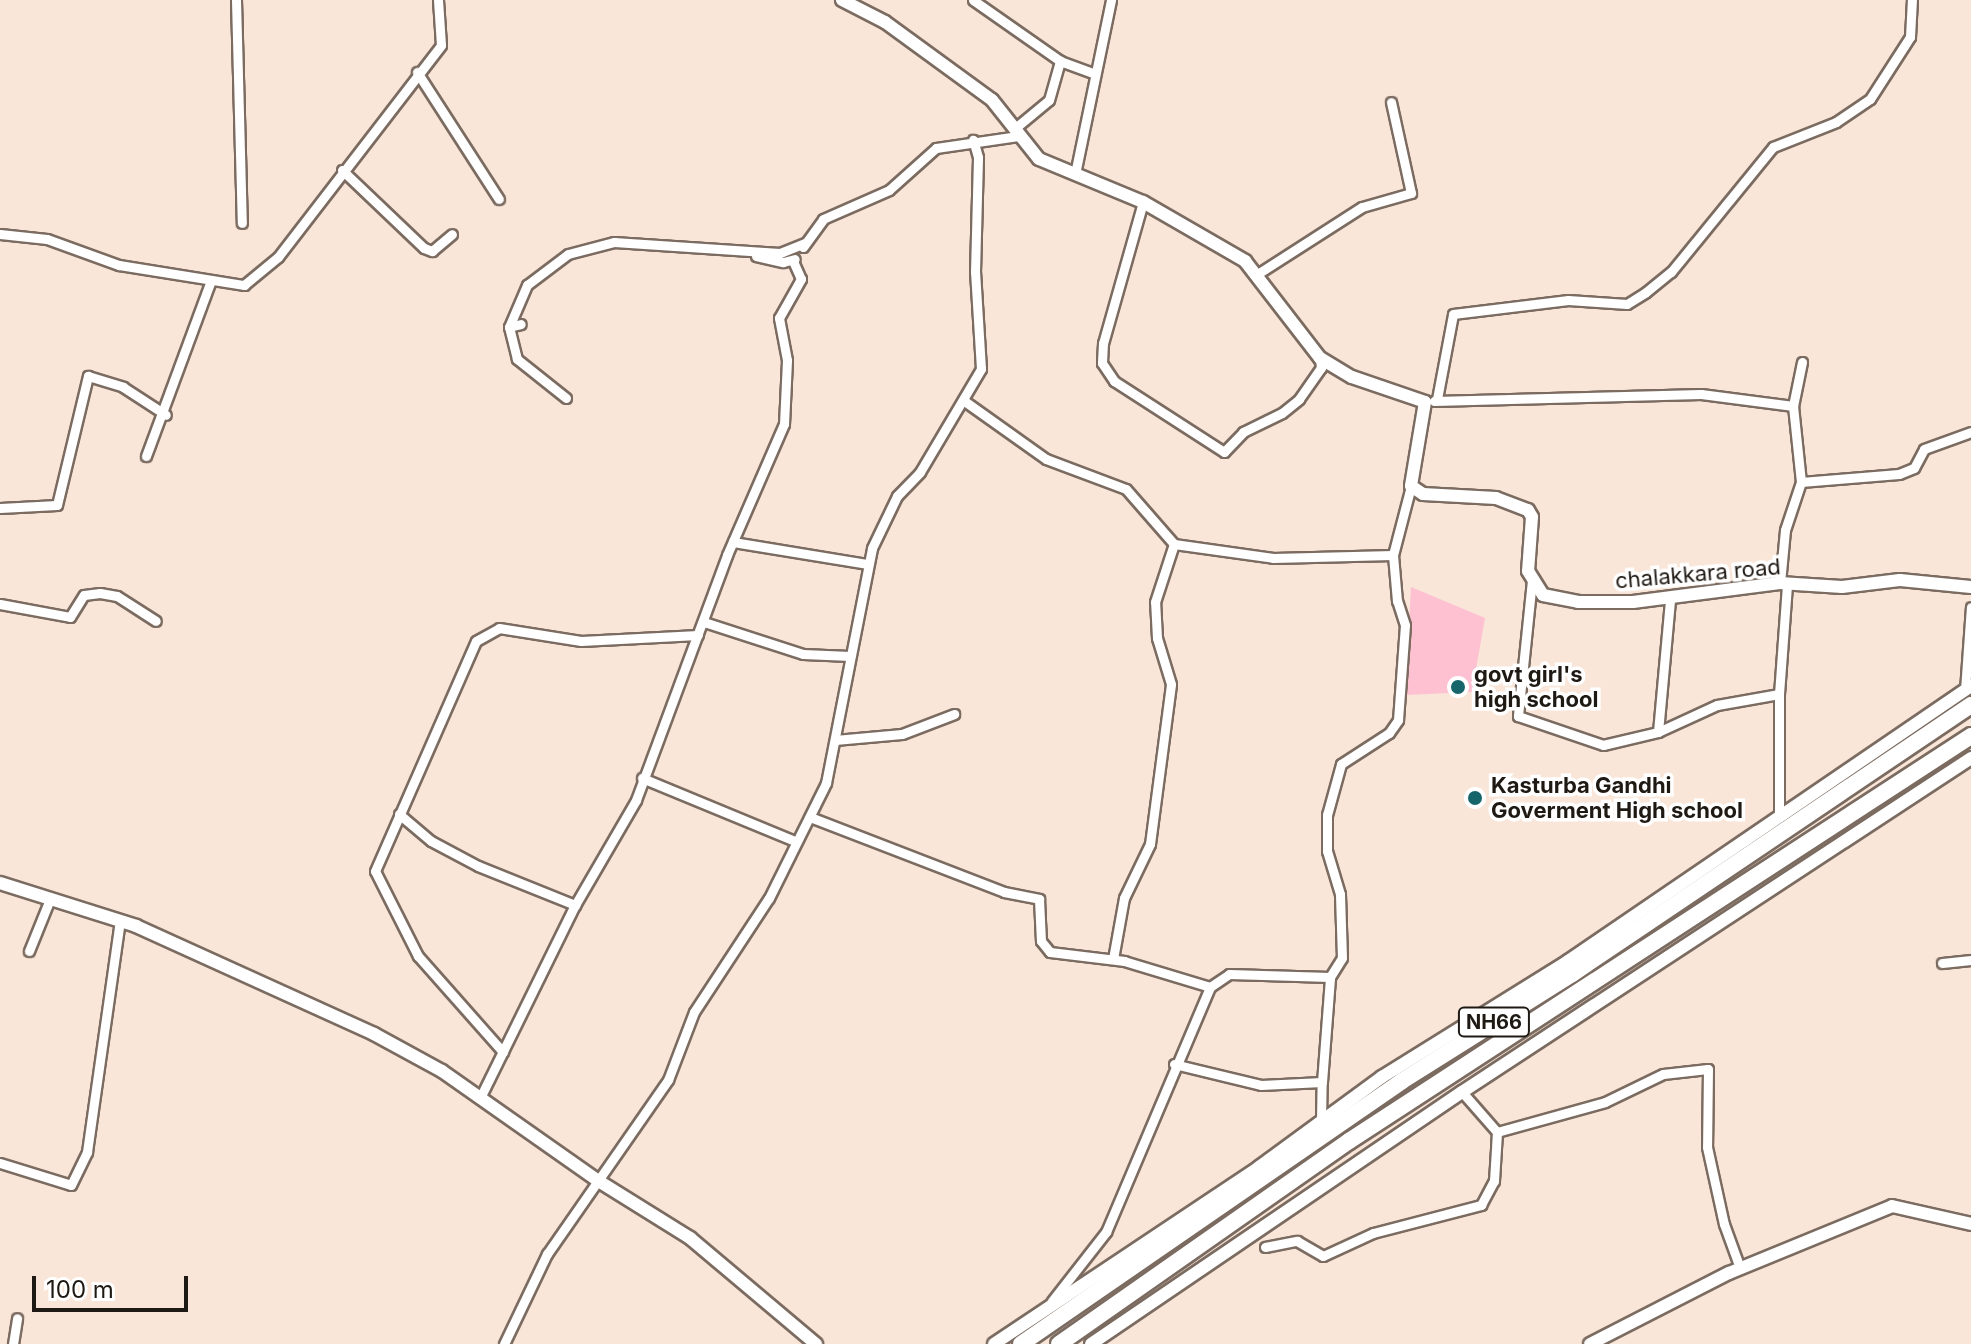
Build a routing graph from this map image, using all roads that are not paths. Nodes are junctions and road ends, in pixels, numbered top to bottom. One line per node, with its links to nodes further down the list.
1 (236, 0): 17 (street)
2 (438, 0): 8 (street)
3 (842, 0): 11 (main road)
4 (973, 0): 7 (street)
5 (1111, 0): 9 (street)
6 (1912, 0): 31 (street)
7 (1060, 61): 9 (street); 11 (street)
8 (417, 72): 13 (street); 15 (street)
9 (1095, 74): 14 (street)
10 (1391, 102): 23 (street)
11 (1016, 133): 12 (street); 14 (main road)
12 (973, 140): 20 (street); 30 (street)
13 (342, 170): 19 (street); 24 (street)
14 (1075, 174): 16 (main road)
15 (499, 199)
16 (1143, 202): 23 (main road); 27 (street)
17 (242, 223)
18 (0, 234): 24 (street)
19 (452, 234)
20 (805, 243): 21 (street); 22 (street)
21 (748, 253): 22 (street); 26 (street)
22 (793, 261): 39 (street)
23 (1259, 273): 27 (main road)
24 (210, 283): 33 (street)
25 (521, 324): 26 (street)
26 (509, 327): 29 (street)
27 (1320, 358): 31 (main road)
28 (1802, 362): 32 (street)
29 (566, 398)
30 (963, 400): 40 (street); 42 (street)
31 (1432, 403): 32 (street); 37 (main road)
32 (1793, 406): 36 (street)
33 (166, 415): 35 (street); 38 (street)
34 (1971, 432): 36 (street)
35 (146, 456)
36 (1801, 482): 44 (street)
37 (1411, 486): 41 (street); 43 (main road)
38 (0, 508)
39 (733, 542): 42 (street); 50 (street)
40 (1174, 544): 41 (street); 70 (street)
41 (1393, 555): 73 (street)
42 (868, 564): 52 (street)
43 (1532, 580): 46 (main road, chalakkara road); 56 (street)
44 (1783, 584): 45 (main road, chalakkara road); 46 (main road, chalakkara road); 53 (street)
45 (1971, 587)
46 (1670, 600): 56 (street)
47 (0, 604): 49 (street)
48 (1971, 607): 54 (street)
49 (156, 621)
50 (704, 622): 51 (street); 52 (street)
51 (698, 635): 60 (street); 62 (street)
52 (850, 656): 58 (street)
53 (1779, 694): 56 (street); 61 (street)
54 (1969, 694): 61 (main road); 93 (highway, NH66)
55 (954, 714): 58 (street)
56 (1658, 732)
57 (1971, 736): 94 (highway, NH66)
58 (835, 740): 63 (street)
59 (1971, 758): 78 (main road)
60 (642, 778): 64 (street); 67 (street)
61 (1779, 813): 80 (main road)
62 (399, 814): 67 (street); 75 (street)
63 (810, 817): 64 (street); 70 (street)
64 (795, 841): 83 (street)
65 (0, 883): 66 (main road)
66 (50, 899): 68 (main road); 69 (street)
67 (575, 905): 75 (street)
68 (120, 921): 79 (main road); 82 (street)
69 (29, 951)
70 (1113, 959): 74 (street)
71 (1971, 960): 72 (street)
72 (1942, 963)
73 (1330, 977): 74 (street); 77 (street)
74 (1210, 987): 76 (street)
75 (503, 1052): 79 (street)
76 (1174, 1064): 77 (street); 87 (street)
77 (1322, 1082): 80 (street)
78 (1462, 1092): 81 (street); 95 (main road)
79 (480, 1098): 83 (main road)
80 (1321, 1121): 87 (main road)
81 (1497, 1132): 85 (street); 86 (street)
82 (0, 1163)
83 (597, 1180): 90 (street); 91 (main road)
84 (1971, 1224): 86 (main road)
85 (1265, 1247)
86 (1740, 1268): 96 (main road)
87 (1048, 1306): 92 (main road)
88 (17, 1318): 89 (street)
89 (13, 1344)
90 (504, 1344)
91 (816, 1344)
92 (994, 1344)
93 (1021, 1344)
94 (1059, 1344)
95 (1091, 1344)
96 (1590, 1344)

